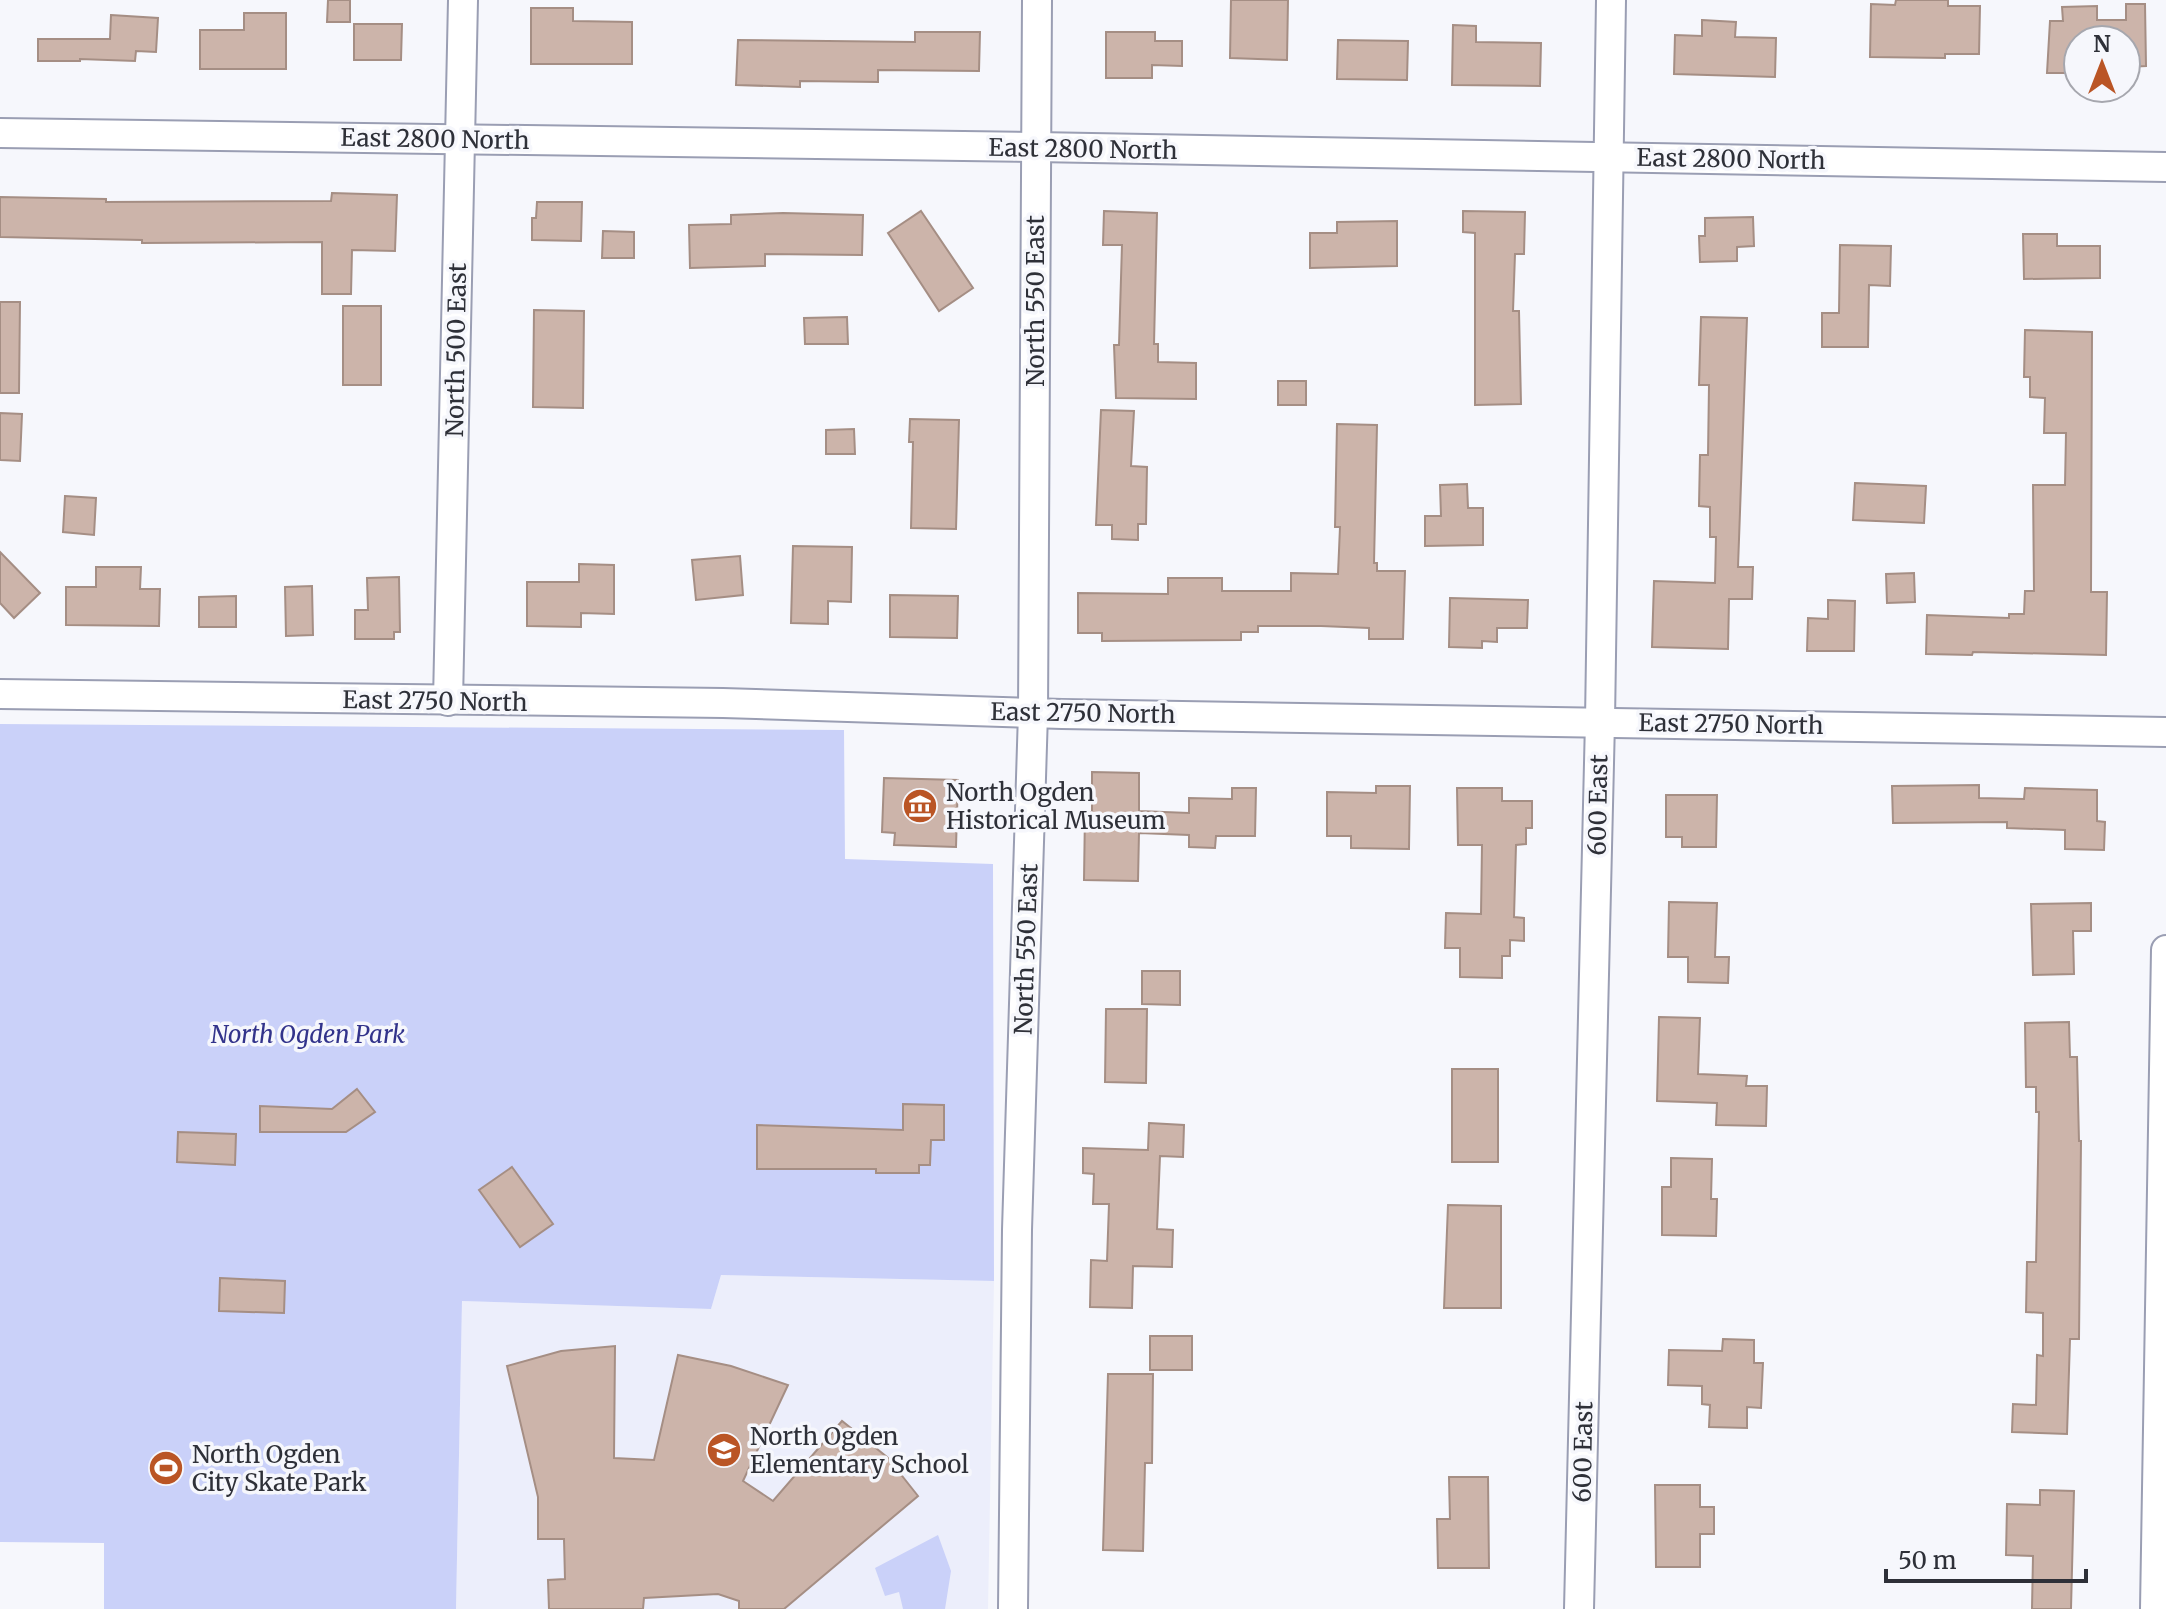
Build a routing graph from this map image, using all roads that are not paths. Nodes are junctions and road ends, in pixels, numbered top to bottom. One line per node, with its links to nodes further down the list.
1 (463, 0): 5 (street, North 500 East)
2 (1037, 0): 6 (street, North 550 East)
3 (1611, 0): 7 (street, 600 East)
4 (0, 133): 5 (street, East 2800 North)
5 (461, 139): 6 (street, East 2800 North); 10 (street, North 500 East)
6 (1036, 147): 7 (street, East 2800 North); 11 (street, North 550 East)
7 (1610, 157): 8 (street, East 2800 North); 12 (street, 600 East)
8 (2166, 167)
9 (0, 694): 10 (street, East 2750 North)
10 (448, 701): 11 (street, East 2750 North)
11 (1033, 713): 12 (street, East 2750 North); 16 (street, North 550 East)
12 (1600, 721): 13 (street, East 2750 North); 17 (street, 600 East)
13 (2166, 732)
14 (2166, 950): 15 (street)
15 (2163, 1291): 18 (street)
16 (1013, 1609)
17 (1579, 1609)
18 (2155, 1609)

